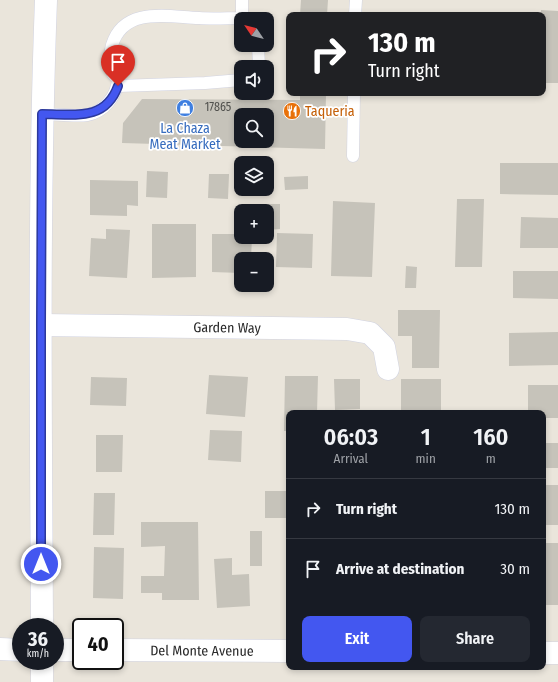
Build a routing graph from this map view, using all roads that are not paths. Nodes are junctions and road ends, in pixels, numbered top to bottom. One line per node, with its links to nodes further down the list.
1 (46, 0): 10 (street)
2 (242, 0): 4 (lane)
3 (356, 0): 5 (lane)
4 (244, 12)
5 (355, 12)
6 (234, 18): 8 (lane)
7 (234, 81): 8 (lane)
8 (118, 86): 10 (lane)
9 (354, 96): 11 (lane)
10 (42, 114): 12 (street)
11 (353, 156)
12 (41, 325): 13 (street, Garden Way); 14 (street)
13 (388, 369)
14 (42, 618)
15 (0, 650): 16 (street)
16 (12, 650)
17 (124, 650): 18 (street, Del Monte Avenue)
18 (286, 651)
19 (546, 653): 20 (street)
20 (558, 653)
21 (42, 670): 22 (street)
22 (42, 682)

